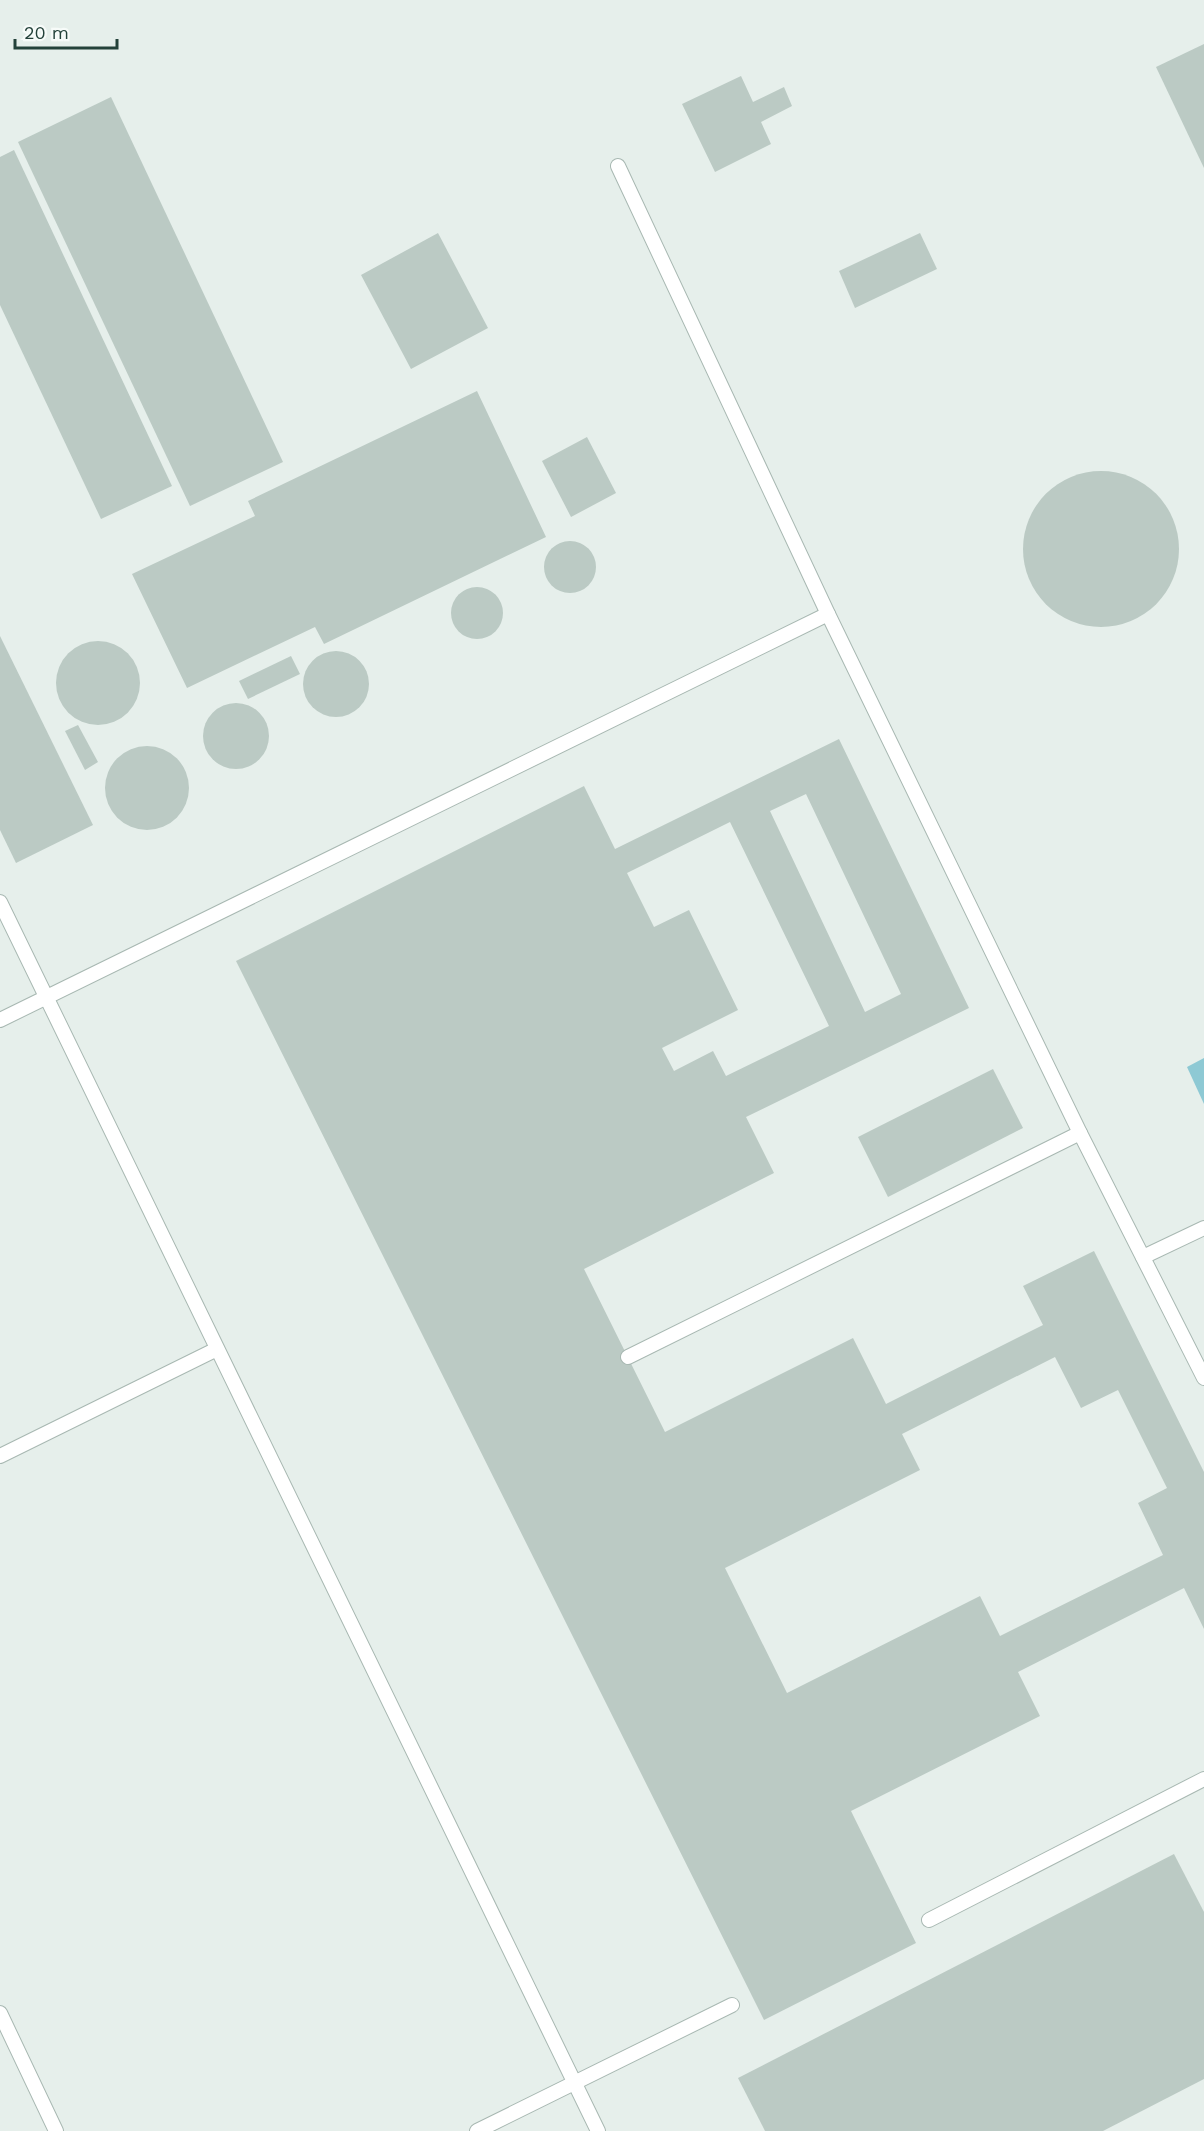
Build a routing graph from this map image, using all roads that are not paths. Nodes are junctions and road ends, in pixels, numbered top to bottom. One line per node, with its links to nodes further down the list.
1 (618, 166): 2 (lane)
2 (828, 614): 4 (lane); 6 (lane)
3 (0, 902): 4 (lane)
4 (46, 997): 5 (lane); 9 (lane)
5 (0, 1020)
6 (1080, 1133): 8 (lane); 10 (lane)
7 (1204, 1228): 8 (lane)
8 (1143, 1257): 11 (lane)
9 (217, 1349): 12 (lane); 17 (lane)
10 (628, 1357)
11 (1204, 1378)
12 (0, 1456)
13 (1204, 1779): 14 (lane)
14 (930, 1920)
15 (732, 2005): 17 (lane)
16 (0, 2013): 18 (lane)
17 (575, 2084): 19 (lane); 20 (lane)
18 (56, 2131)
19 (477, 2131)
20 (598, 2131)

